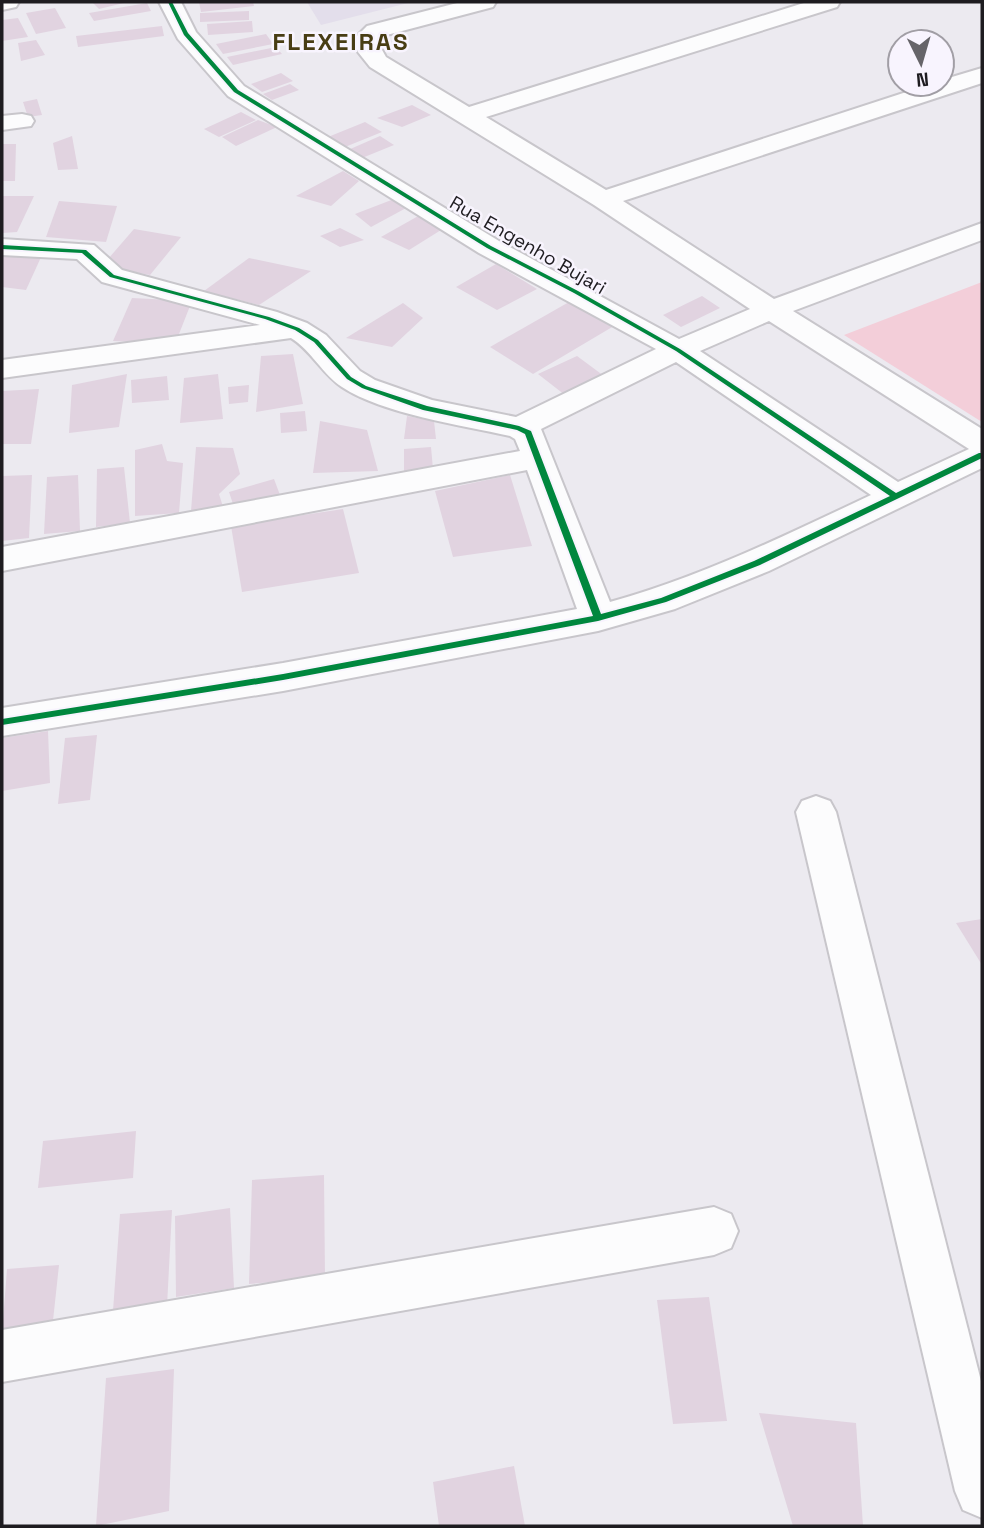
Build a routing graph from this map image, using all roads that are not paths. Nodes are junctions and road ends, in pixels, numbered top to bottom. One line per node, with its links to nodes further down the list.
1 (8, 2): 5 (street)
2 (170, 2): 13 (street, Rua Engenho Bujari)
3 (485, 2): 7 (street)
4 (830, 2): 7 (street)
5 (2, 3)
6 (982, 75): 8 (street)
7 (465, 116): 8 (street)
8 (603, 199): 11 (street)
9 (982, 231): 11 (street)
10 (2, 247): 12 (street)
11 (771, 310): 13 (street); 16 (street)
12 (297, 328): 14 (street); 15 (street)
13 (678, 350): 15 (street); 19 (street, Rua Engenho Bujari)
14 (2, 369)
15 (519, 428): 18 (street)
16 (982, 443)
17 (982, 455): 19 (street)
18 (537, 458): 20 (street); 21 (street)
19 (894, 495): 21 (street)
20 (2, 558)
21 (598, 618): 22 (street)
22 (2, 722)
23 (816, 811): 26 (street)
24 (714, 1231): 25 (street)
25 (2, 1356)
26 (982, 1491)

